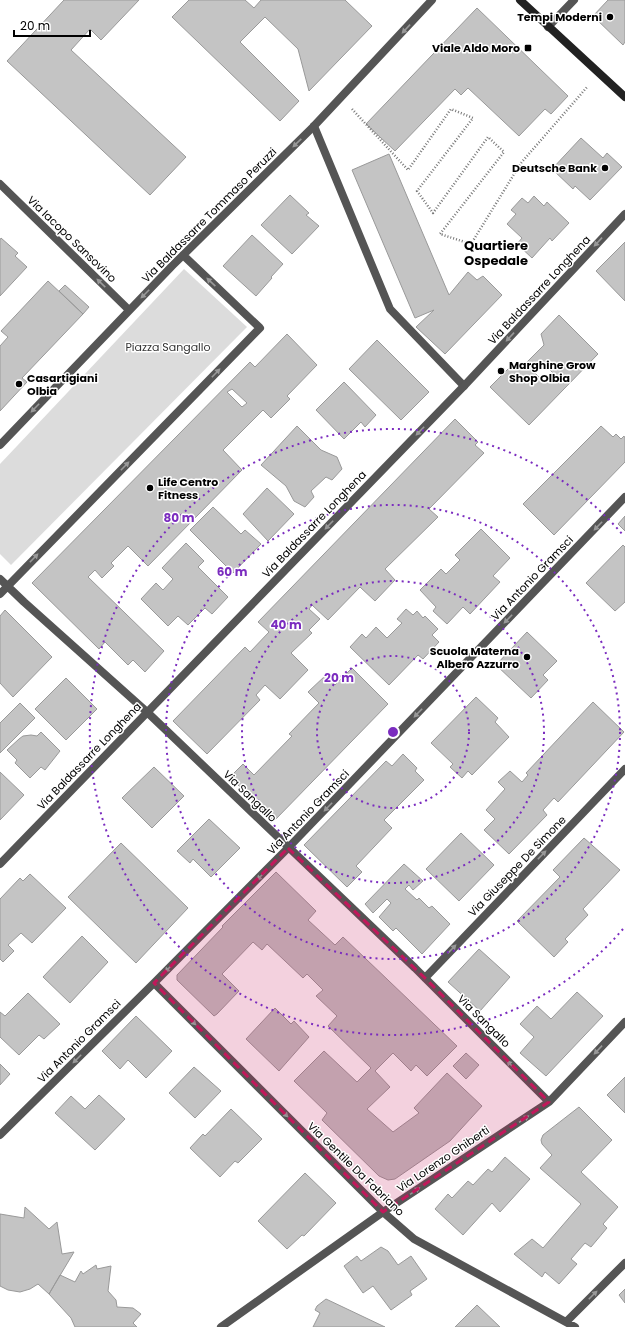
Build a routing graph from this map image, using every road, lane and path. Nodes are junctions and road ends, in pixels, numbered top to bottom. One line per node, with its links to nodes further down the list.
1 (432, 0): 7 (street, Via Baldassarre Tommaso Peruzzi, one-way to 7)
2 (520, 0): 4 (main road)
3 (574, 0): 4 (street)
4 (548, 27): 5 (main road)
5 (600, 74): 6 (main road); 7 (path)
6 (625, 97)
7 (341, 98): 8 (street, Via Baldassarre Tommaso Peruzzi)
8 (314, 126): 11 (street, Via Baldassarre Tommaso Peruzzi, one-way to 11); 13 (street)
9 (0, 184): 12 (street, Via Iacopo Sansovino, one-way to 9)
10 (625, 214): 13 (street, Via Baldassarre Longhena, one-way to 13)
11 (182, 255): 12 (street, Via Baldassarre Tommaso Peruzzi, one-way to 12); 17 (street, one-way to 11)
12 (129, 310): 14 (street, Via Baldassarre Tommaso Peruzzi, one-way to 14)
13 (464, 386): 19 (street, Via Baldassarre Longhena, one-way to 19)
14 (0, 445)
15 (625, 497): 21 (street, Via Antonio Gramsci, one-way to 21)
16 (0, 579): 17 (street, Via Sangallo)
17 (7, 586): 18 (street); 19 (street, Via Sangallo)
18 (0, 594)
19 (146, 712): 21 (street, Via Sangallo); 22 (street, Via Baldassarre Longhena)
20 (625, 769): 23 (street, Via Giuseppe De Simone, one-way to 20)
21 (288, 848): 23 (street, Via Sangallo); 24 (street, Via Antonio Gramsci, one-way to 24)
22 (0, 864)
23 (425, 978): 26 (street, Via Sangallo, one-way to 23)
24 (154, 983): 27 (street, Via Antonio Gramsci, one-way to 27); 28 (street, Via Gentile Da Fabriano, one-way to 28)
25 (623, 1027): 26 (street, Via Lorenzo Ghiberti, one-way to 26)
26 (549, 1102): 28 (street, Via Lorenzo Ghiberti, one-way to 26)
27 (0, 1135)
28 (383, 1212): 30 (street, Via Gentile Da Fabriano); 31 (street, Via Lorenzo Ghiberti)
29 (625, 1263): 30 (street, one-way to 29)
30 (566, 1322): 32 (street, Via Gentile Da Fabriano)
31 (221, 1327)
32 (575, 1327)

